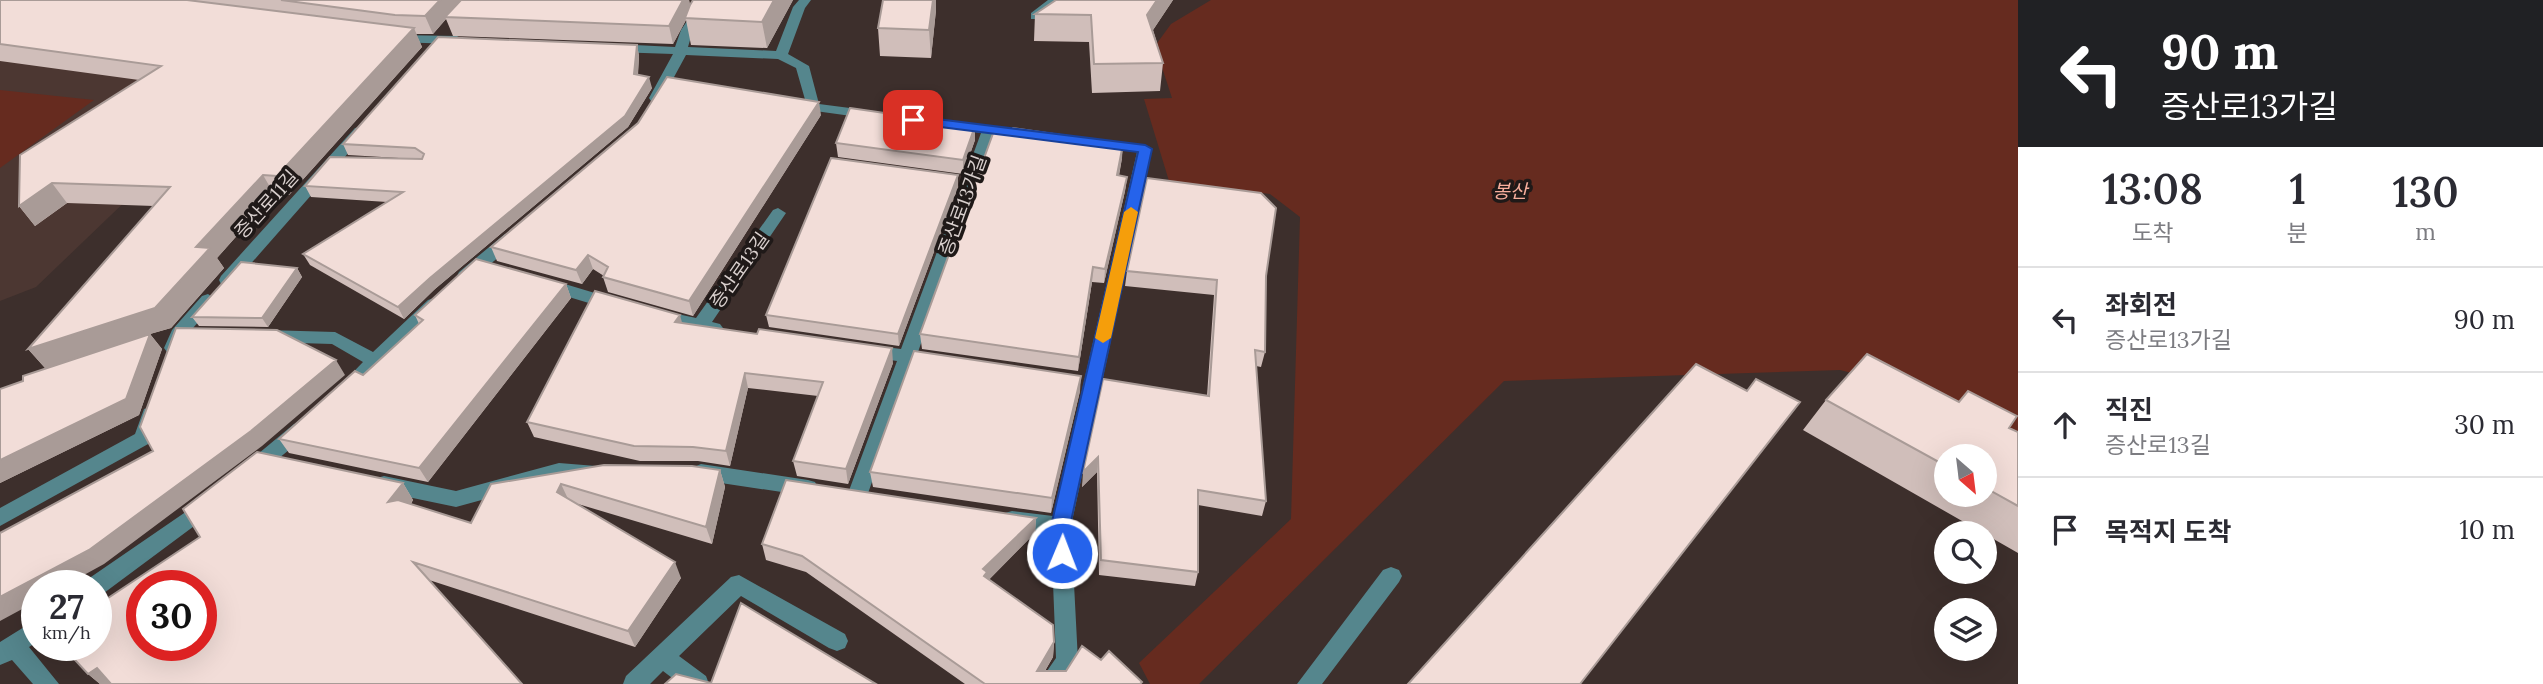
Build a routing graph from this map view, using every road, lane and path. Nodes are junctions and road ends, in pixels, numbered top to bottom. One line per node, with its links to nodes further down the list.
1 (706, 0): 9 (street)
2 (805, 0): 10 (street)
3 (1055, 0): 4 (street)
4 (1035, 16)
5 (445, 34): 6 (street); 7 (street); 11 (street)
6 (377, 37)
7 (469, 41)
8 (595, 47): 9 (street)
9 (678, 51): 10 (street); 12 (street)
10 (781, 55): 13 (street)
11 (423, 60)
12 (649, 110)
13 (894, 118)
14 (369, 121): 19 (street, 증산로11길)
15 (935, 123): 16 (street)
16 (989, 130): 17 (street, 증산로13가길); 33 (street, 증산로13가길)
17 (1028, 134)
18 (1080, 141): 37 (street)
19 (333, 161): 20 (street); 28 (street, 증산로11길)
20 (358, 163)
21 (778, 213): 26 (street, 증산로13길)
22 (520, 230): 23 (street)
23 (479, 264): 24 (street); 34 (street)
24 (505, 272)
25 (531, 280): 26 (street, 증산로13길)
26 (700, 326): 27 (street, 증산로13길)
27 (727, 330)
28 (178, 334): 29 (street); 31 (street); 36 (street)
29 (204, 335)
30 (244, 336): 34 (street)
31 (153, 342)
32 (852, 349): 33 (street)
33 (907, 357): 35 (street); 43 (street, 증산로13가길)
34 (375, 361): 40 (street)
35 (960, 364)
36 (166, 369)
37 (1086, 380): 38 (street); 47 (street)
38 (1118, 385)
39 (158, 392): 46 (street)
40 (265, 458): 41 (street); 48 (street)
41 (292, 464)
42 (615, 471): 44 (street)
43 (684, 471)
44 (360, 479)
45 (993, 516): 47 (street)
46 (0, 518)
47 (1060, 526): 56 (street)
48 (112, 574)
49 (1391, 576): 57 (street)
50 (836, 641): 52 (street)
51 (7, 650): 53 (street)
52 (663, 658): 54 (street); 55 (street)
53 (48, 684)
54 (634, 684)
55 (698, 684)
56 (1049, 684)
57 (1308, 684)

